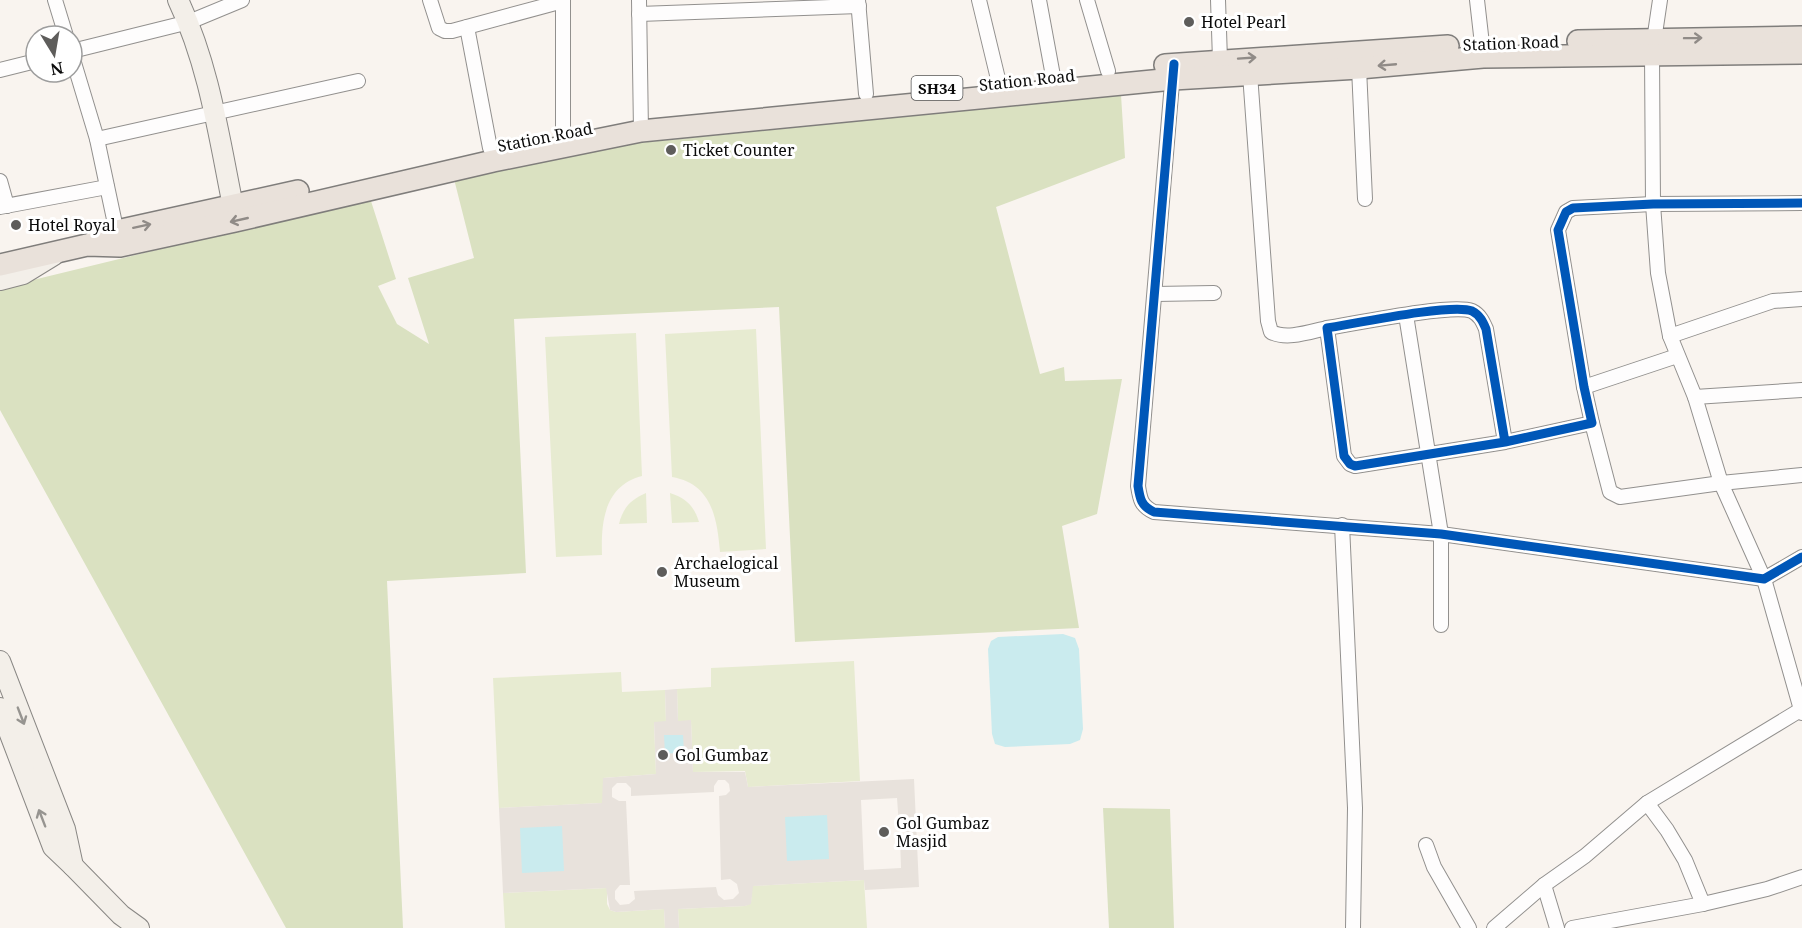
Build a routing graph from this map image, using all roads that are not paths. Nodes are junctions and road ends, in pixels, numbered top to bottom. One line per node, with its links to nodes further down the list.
1 (55, 0): 17 (street)
2 (178, 0): 16 (street)
3 (242, 0): 16 (street)
4 (430, 0): 18 (street)
5 (639, 0): 15 (street)
6 (979, 0): 33 (street)
7 (1039, 0): 31 (street)
8 (1087, 0): 28 (street)
9 (1218, 0): 24 (street)
10 (1477, 0): 20 (street)
11 (1660, 0): 21 (street)
12 (563, 1): 18 (street); 38 (street)
13 (859, 3): 14 (street); 35 (street)
14 (713, 6): 15 (street)
15 (639, 14): 37 (street)
16 (189, 22): 22 (street); 36 (street)
17 (62, 24)
18 (467, 27): 40 (street)
19 (1802, 37): 21 (main road, Station Road / SH34, one-way to 19)
20 (1482, 44): 21 (main road, Station Road / SH34); 24 (main road, Station Road / SH34, one-way to 20)
21 (1653, 46): 23 (main road, Station Road / SH34); 26 (main road, Station Road / SH34, one-way to 26); 45 (street)
22 (84, 51)
23 (1802, 53)
24 (1220, 60): 29 (main road, Station Road / SH34)
25 (24, 64): 27 (street)
26 (1359, 68): 30 (main road, Station Road / SH34); 43 (street)
27 (0, 70)
28 (1108, 71): 29 (main road, Station Road / SH34); 31 (main road, Station Road / SH34)
29 (1173, 72): 30 (main road, Station Road / SH34); 37 (main road, Station Road / SH34); 51 (street)
30 (1250, 74): 54 (street)
31 (1053, 76): 33 (main road, Station Road / SH34)
32 (358, 81): 36 (street)
33 (999, 83): 35 (main road, Station Road / SH34)
34 (81, 84): 39 (street)
35 (866, 94): 37 (main road, Station Road / SH34)
36 (214, 113): 39 (street); 47 (street)
37 (641, 125): 38 (main road, Station Road / SH34); 48 (main road, Station Road / SH34, one-way to 48)
38 (563, 134): 40 (main road, Station Road / SH34)
39 (97, 139): 42 (street)
40 (490, 148): 47 (main road, Station Road / SH34)
41 (0, 182): 46 (street)
42 (107, 187): 46 (street); 48 (street)
43 (1365, 199)
44 (1802, 203): 45 (street)
45 (1653, 204): 55 (street); 57 (street)
46 (4, 206)
47 (233, 206): 48 (main road, Station Road / SH34, one-way to 47)
48 (118, 238): 49 (main road, Station Road / SH34)
49 (1, 269)
50 (1214, 293): 51 (street)
51 (1155, 294): 65 (street)
52 (1802, 299): 55 (street)
53 (1406, 315): 54 (street); 61 (street); 62 (street)
54 (1327, 328): 62 (street)
55 (1670, 336): 56 (street)
56 (1677, 356): 57 (street); 59 (street)
57 (1584, 387): 60 (street)
58 (1802, 390): 59 (street)
59 (1695, 397): 64 (street)
60 (1592, 423): 61 (street); 64 (street)
61 (1505, 442): 62 (street)
62 (1430, 454): 66 (street)
63 (1802, 475): 64 (street)
64 (1721, 483): 68 (street)
65 (1342, 525): 66 (street); 80 (street)
66 (1441, 534): 68 (street); 69 (street)
67 (1802, 557): 68 (street)
68 (1764, 579): 72 (street)
69 (1441, 625)
70 (0, 661): 75 (street, one-way to 75)
71 (0, 708): 75 (street, one-way to 71)
72 (1801, 711): 73 (street)
73 (1647, 803): 77 (street); 78 (street)
74 (1426, 845): 81 (street)
75 (73, 866): 79 (street)
76 (1802, 877): 78 (street)
77 (1544, 885): 82 (street); 83 (street)
78 (1702, 904): 84 (street)
79 (139, 928)
80 (1353, 928)
81 (1469, 928)
82 (1494, 928)
83 (1557, 928)
84 (1572, 928)

